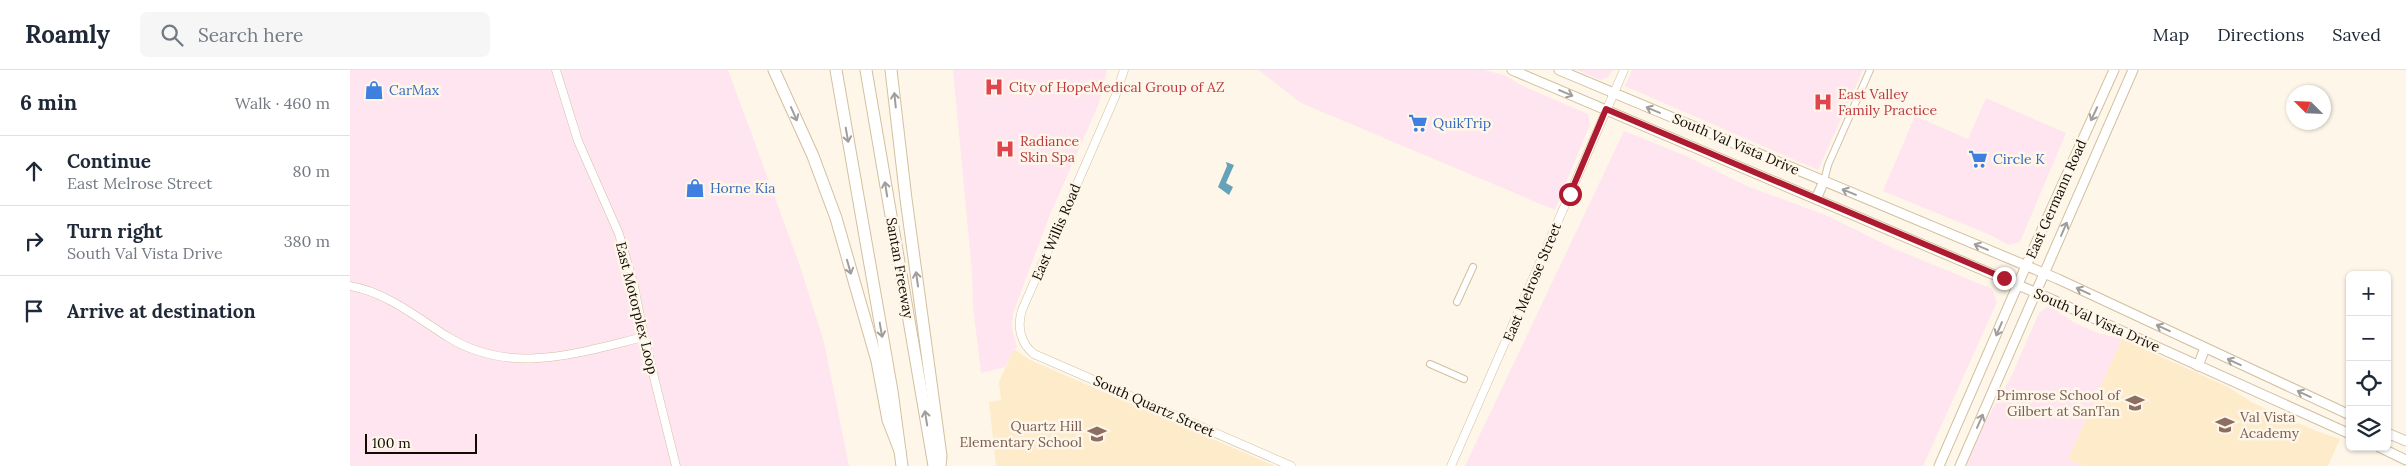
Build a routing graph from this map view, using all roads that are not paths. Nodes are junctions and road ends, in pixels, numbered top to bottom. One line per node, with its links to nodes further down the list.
1 (556, 70): 24 (street, East Motorplex Loop)
2 (774, 70): 36 (highway, one-way to 36)
3 (836, 70): 36 (highway, one-way to 36)
4 (866, 70): 41 (highway, Santan Freeway, one-way to 4)
5 (891, 70): 42 (highway, one-way to 5)
6 (1124, 70): 25 (street, East Willis Road)
7 (1512, 70): 14 (main road, South Val Vista Drive, one-way to 14)
8 (1559, 70): 13 (main road, South Val Vista Drive)
9 (1624, 70): 13 (street, East Melrose Street)
10 (1870, 70): 15 (street)
11 (2114, 70): 18 (main road, East Germann Road, one-way to 18)
12 (2133, 70): 19 (main road, East Germann Road, one-way to 12)
13 (1614, 93): 14 (street, East Melrose Street); 15 (main road, South Val Vista Drive, one-way to 13)
14 (1606, 109): 16 (main road, South Val Vista Drive); 44 (street, East Melrose Street)
15 (1824, 182): 16 (main road); 18 (main road, South Val Vista Drive, one-way to 15)
16 (1816, 199): 20 (main road, South Val Vista Drive)
17 (1473, 266): 23 (street)
18 (2026, 266): 19 (main road, South Val Vista Drive); 20 (main road, East Germann Road)
19 (2044, 273): 22 (main road, East Germann Road); 26 (main road, South Val Vista Drive, one-way to 19)
20 (2018, 284): 22 (main road, South Val Vista Drive); 45 (main road, East Germann Road, one-way to 45)
21 (350, 286): 24 (street)
22 (2036, 292): 28 (main road, South Val Vista Drive); 46 (main road, East Germann Road, one-way to 22)
23 (1457, 302)
24 (644, 337): 39 (street, East Motorplex Loop)
25 (1022, 340): 43 (street, South Quartz Street)
26 (2205, 348): 28 (main road); 30 (main road, South Val Vista Drive, one-way to 26)
27 (1430, 364): 29 (street)
28 (2198, 366): 32 (main road, South Val Vista Drive)
29 (1464, 379)
30 (2346, 414)
31 (2346, 415): 32 (main road)
32 (2337, 428): 33 (main road, South Val Vista Drive)
33 (2346, 432)
34 (2391, 435): 35 (main road)
35 (2406, 441)
36 (900, 451): 40 (highway)
37 (2387, 451): 38 (main road)
38 (2406, 460)
39 (676, 466)
40 (902, 466)
41 (934, 466)
42 (940, 466)
43 (1291, 466)
44 (1451, 466)
45 (1940, 466)
46 (1960, 466)

